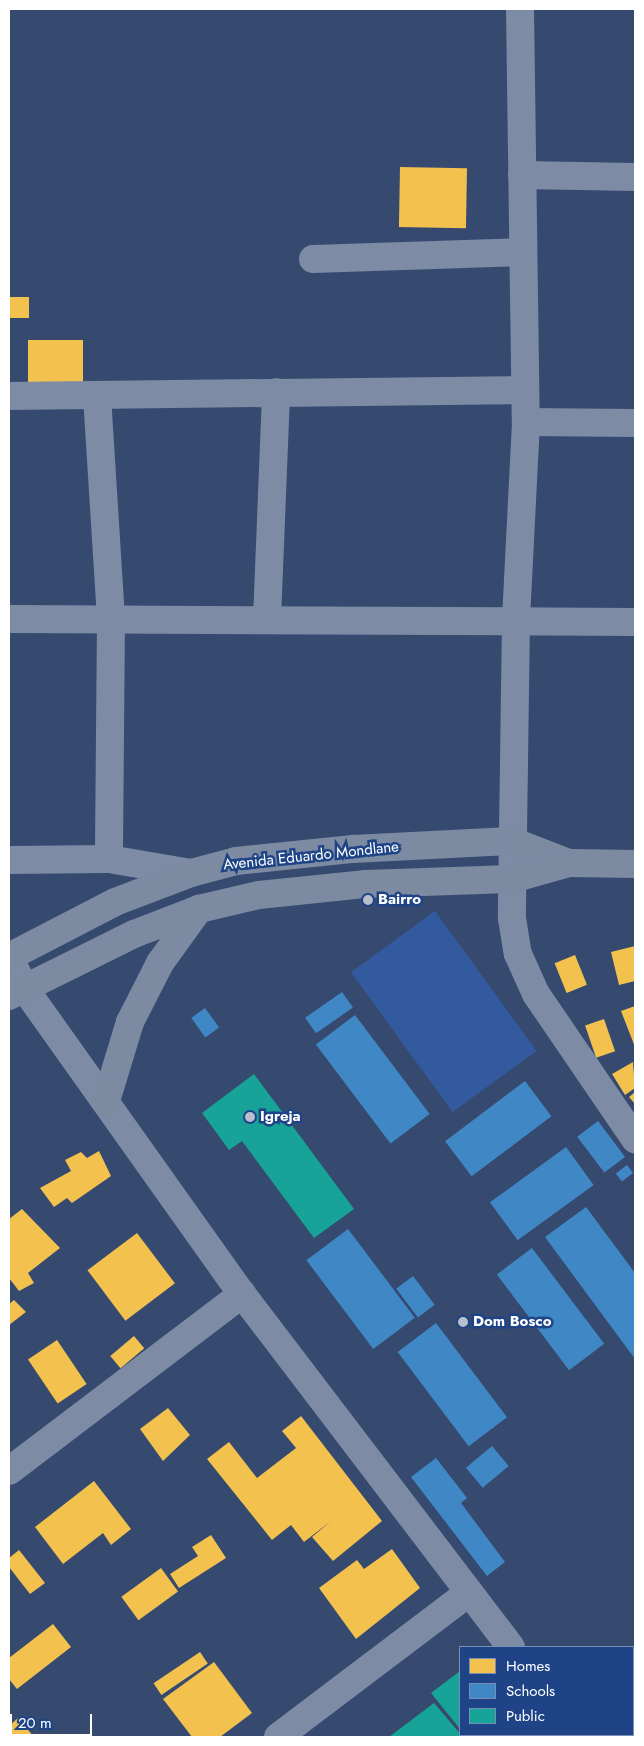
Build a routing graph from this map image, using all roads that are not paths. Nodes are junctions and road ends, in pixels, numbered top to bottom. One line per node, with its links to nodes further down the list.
1 (520, 9): 2 (street)
2 (522, 175): 3 (street); 4 (street)
3 (635, 177)
4 (521, 252): 5 (street); 6 (street)
5 (313, 259)
6 (522, 390): 7 (street); 10 (street)
7 (276, 392): 9 (street); 12 (street)
8 (9, 396): 9 (street)
9 (97, 396): 14 (street)
10 (526, 422): 11 (street); 15 (street)
11 (635, 423)
12 (267, 618): 14 (street); 15 (street)
13 (9, 619): 14 (street)
14 (111, 619): 18 (street)
15 (516, 619): 16 (street); 17 (street)
16 (635, 622)
17 (512, 841): 20 (main road, Avenida Eduardo Mondlane); 22 (main road, Avenida Eduardo Mondlane); 23 (street)
18 (108, 859): 19 (street); 22 (street)
19 (9, 860)
20 (569, 863): 21 (main road, Avenida Eduardo Mondlane); 23 (main road, Avenida Eduardo Mondlane)
21 (635, 864)
22 (191, 873): 25 (main road, Avenida Eduardo Mondlane)
23 (512, 879): 24 (main road, Avenida Eduardo Mondlane); 28 (street)
24 (200, 909): 26 (main road, Avenida Eduardo Mondlane); 27 (main road)
25 (9, 957): 26 (street)
26 (17, 992): 27 (street)
27 (106, 1101): 29 (street)
28 (635, 1139)
29 (242, 1294): 30 (street); 31 (street)
30 (9, 1471)
31 (467, 1594): 32 (street); 33 (street)
32 (510, 1646)
33 (278, 1737)

